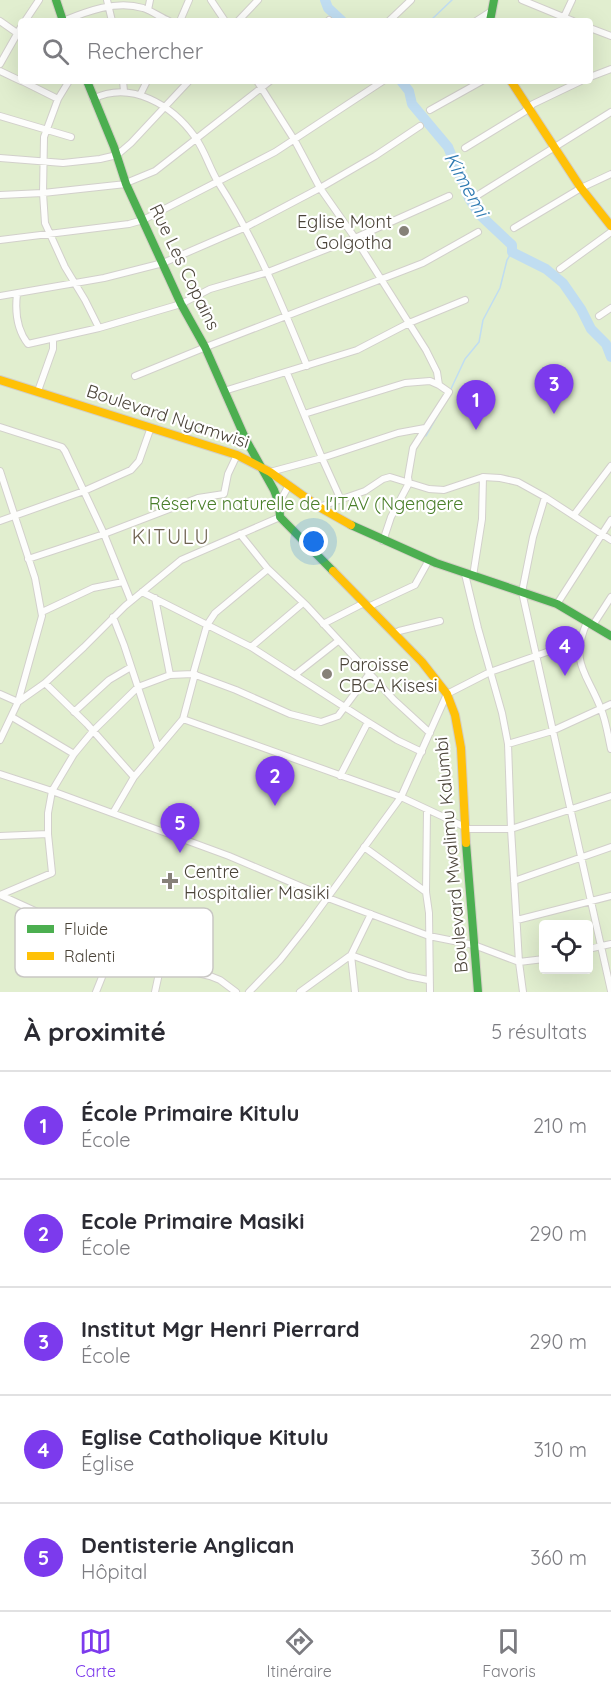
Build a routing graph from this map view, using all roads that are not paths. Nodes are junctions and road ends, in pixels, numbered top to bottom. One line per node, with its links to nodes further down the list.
1 (39, 0): 15 (street)
2 (56, 0): 16 (street)
3 (150, 0): 12 (street)
4 (189, 0): 20 (street)
5 (211, 0): 21 (street)
6 (258, 0): 22 (street)
7 (411, 0): 23 (street)
8 (494, 0): 13 (street)
9 (524, 0): 14 (street)
10 (572, 0): 14 (street)
11 (108, 3): 12 (street); 17 (street); 18 (street)
12 (148, 10): 19 (street)
13 (490, 17)
14 (564, 17)
15 (27, 18)
16 (62, 18)
17 (71, 18)
18 (111, 18)
19 (163, 18)
20 (181, 18)
21 (223, 18)
22 (241, 18)
23 (392, 18)
24 (0, 21): 26 (street)
25 (593, 29): 28 (street)
26 (18, 30)
27 (18, 32): 29 (street)
28 (611, 36)
29 (0, 64)
30 (611, 69): 32 (street)
31 (0, 71): 33 (street)
32 (593, 76)
33 (18, 80)
34 (27, 84): 49 (street)
35 (67, 84): 49 (street)
36 (88, 84): 50 (street, Rue Les Copains)
37 (123, 84): 47 (street)
38 (146, 84): 48 (street)
39 (186, 84): 51 (street)
40 (258, 84): 46 (street)
41 (267, 84): 46 (street)
42 (379, 84): 60 (street)
43 (477, 84): 53 (street)
44 (513, 84): 52 (street)
45 (575, 84): 52 (street)
46 (261, 89): 59 (street); 60 (street)
47 (124, 91): 48 (street); 50 (street)
48 (140, 95): 51 (street)
49 (58, 99): 57 (street)
50 (93, 99): 63 (street, Rue Les Copains)
51 (163, 108): 59 (street); 63 (street)
52 (528, 108): 61 (street); 62 (street)
53 (430, 111)
54 (611, 112): 61 (street)
55 (0, 116): 57 (street)
56 (420, 126): 69 (street)
57 (45, 129): 58 (street); 65 (street)
58 (71, 137)
59 (196, 138): 67 (street); 68 (street)
60 (295, 141): 67 (street); 69 (street)
61 (554, 147): 70 (street); 73 (street)
62 (465, 148)
63 (117, 155): 65 (street); 68 (street, Rue Les Copains)
64 (0, 158): 65 (street)
65 (43, 161): 71 (street)
66 (611, 174): 70 (street)
67 (218, 181): 75 (street); 77 (street)
68 (126, 184): 71 (street); 75 (street, Rue Les Copains)
69 (320, 188): 77 (street); 82 (street)
70 (581, 188): 76 (street); 78 (street)
71 (43, 193): 72 (street); 81 (street)
72 (0, 195)
73 (478, 195)
74 (449, 196): 82 (street)
75 (143, 220): 81 (street); 84 (street, Rue Les Copains)
76 (611, 226)
77 (246, 227): 84 (street); 86 (street)
78 (514, 228)
79 (478, 232): 87 (street)
80 (611, 232): 85 (street)
81 (50, 234): 83 (street); 88 (street)
82 (355, 238): 86 (street); 87 (street)
83 (0, 240)
84 (163, 263): 88 (street); 92 (street, Rue Les Copains)
85 (560, 269)
86 (268, 272): 92 (street); 94 (street)
87 (380, 279): 94 (street); 96 (street)
88 (75, 282): 89 (street); 97 (street)
89 (17, 294): 90 (street); 98 (street)
90 (0, 296)
91 (465, 300): 96 (street)
92 (182, 304): 97 (street); 99 (street, Rue Les Copains)
93 (611, 308): 95 (street)
94 (286, 315): 99 (street); 100 (street)
95 (599, 316)
96 (409, 323): 100 (street); 104 (street)
97 (99, 328): 98 (street)
98 (53, 339): 105 (street)
99 (205, 347): 102 (street); 106 (street, Rue Les Copains)
100 (307, 366): 101 (street)
101 (287, 373): 106 (street); 107 (street)
102 (135, 376)
103 (0, 380): 105 (street, Boulevard Nyamwisi)
104 (439, 385): 107 (street); 110 (street)
105 (39, 391): 108 (street, Boulevard Nyamwisi)
106 (224, 391): 113 (street, Rue Les Copains)
107 (304, 414): 112 (street)
108 (151, 427): 111 (street, Boulevard Nyamwisi); 120 (street)
109 (0, 428): 120 (street)
110 (425, 428): 112 (street); 118 (street)
111 (237, 454): 113 (street, Boulevard Nyamwisi); 130 (street)
112 (322, 459): 116 (street); 122 (street)
113 (260, 465): 116 (street, Boulevard Nyamwisi); 123 (street)
114 (611, 466): 125 (street)
115 (0, 471): 126 (street)
116 (270, 472): 119 (street, Boulevard Nyamwisi)
117 (483, 477): 118 (street); 121 (street); 138 (street)
118 (409, 483): 122 (street); 134 (street)
119 (289, 485): 123 (street); 124 (street, Boulevard Nyamwisi)
120 (84, 491): 126 (street); 130 (street)
121 (545, 497): 125 (street); 141 (street)
122 (342, 500): 124 (street)
123 (279, 503): 127 (street)
124 (319, 507): 134 (street, Boulevard Nyamwisi)
125 (574, 515): 132 (street)
126 (15, 516): 128 (street); 135 (street)
127 (280, 517): 131 (street); 147 (street, Boulevard Mwalimu Kalumbi)
128 (0, 520)
129 (611, 520): 132 (street)
130 (104, 534): 135 (street); 139 (street)
131 (240, 534): 137 (street); 140 (street)
132 (602, 535): 133 (street); 146 (street)
133 (611, 540)
134 (383, 541): 136 (street, Boulevard Nyamwisi)
135 (28, 559): 148 (street)
136 (429, 560): 138 (street, Boulevard Nyamwisi); 147 (street)
137 (268, 569): 145 (street); 153 (street)
138 (469, 575): 141 (street, Boulevard Nyamwisi); 161 (street)
139 (123, 582): 144 (street); 148 (street)
140 (142, 592): 143 (street); 144 (street)
141 (522, 592): 146 (street, Boulevard Nyamwisi); 159 (street)
142 (611, 597): 152 (street)
143 (155, 598): 153 (street); 165 (street)
144 (131, 600): 149 (street)
145 (303, 603): 151 (street); 158 (street)
146 (557, 604): 152 (street, Boulevard Nyamwisi)
147 (366, 605): 151 (street); 154 (street, Boulevard Mwalimu Kalumbi)
148 (41, 607): 170 (street)
149 (113, 617): 160 (street); 166 (street)
150 (440, 621): 154 (street)
151 (323, 624): 157 (street)
152 (590, 624): 155 (street, Boulevard Nyamwisi); 156 (street)
153 (207, 625): 158 (street); 163 (street)
154 (394, 634): 169 (street, Boulevard Mwalimu Kalumbi)
155 (611, 636)
156 (581, 640): 159 (street); 173 (street)
157 (338, 641): 162 (street); 164 (street)
158 (251, 647): 164 (street)
159 (536, 657): 161 (street); 180 (street)
160 (131, 667): 167 (street); 174 (street)
161 (490, 672): 169 (street); 183 (street)
162 (370, 673): 172 (street); 181 (street)
163 (194, 674): 165 (street); 172 (street); 176 (street)
164 (296, 674): 172 (street)
165 (170, 675): 167 (street)
166 (45, 683): 170 (street); 174 (street)
167 (138, 687): 179 (street); 184 (street)
168 (0, 694): 170 (street)
169 (447, 694): 181 (street); 197 (street, Boulevard Mwalimu Kalumbi)
170 (18, 702): 175 (street)
171 (611, 704): 173 (street)
172 (345, 707): 177 (street)
173 (601, 709): 180 (street); 185 (street)
174 (74, 712): 179 (street)
175 (12, 717): 178 (street); 187 (street)
176 (183, 719): 184 (street); 189 (street)
177 (368, 722): 186 (street); 189 (street)
178 (2, 729): 182 (street)
179 (93, 731): 187 (street); 190 (street)
180 (552, 731): 183 (street); 195 (street)
181 (430, 733): 186 (street)
182 (0, 740)
183 (508, 744): 198 (street)
184 (158, 748): 190 (street)
185 (611, 749)
186 (422, 752): 193 (street)
187 (74, 754): 191 (street)
188 (0, 774): 191 (street)
189 (340, 776): 193 (street)
190 (134, 777): 196 (street)
191 (52, 791): 196 (street); 199 (street)
192 (611, 796): 195 (street)
193 (401, 798): 194 (street); 201 (street)
194 (427, 810): 197 (street); 205 (street)
195 (571, 810): 198 (street); 203 (street)
196 (113, 813): 208 (street)
197 (465, 828): 198 (street); 215 (street, Boulevard Mwalimu Kalumbi)
198 (510, 829): 204 (street)
199 (48, 834): 200 (street); 206 (street)
200 (0, 836)
201 (364, 847): 205 (street); 208 (street)
202 (611, 847): 203 (street)
203 (582, 856): 204 (street); 209 (street)
204 (514, 881): 212 (street)
205 (426, 892): 213 (street)
206 (0, 895): 210 (street)
207 (611, 896): 209 (street)
208 (328, 898): 211 (street); 230 (street)
209 (592, 902): 212 (street); 216 (street)
210 (28, 908)
211 (372, 914): 213 (street); 218 (street)
212 (517, 920): 220 (street)
213 (429, 936): 215 (street); 224 (street)
214 (611, 944): 216 (street)
215 (474, 945): 220 (street); 233 (street, Boulevard Mwalimu Kalumbi)
216 (602, 946): 217 (street); 226 (street)
217 (593, 948)
218 (351, 955): 224 (street); 225 (street); 231 (street)
219 (539, 960): 220 (street)
220 (519, 962): 234 (street)
221 (102, 977): 227 (street)
222 (158, 977): 228 (street)
223 (212, 977): 229 (street)
224 (428, 980): 232 (street)
225 (304, 991)
226 (611, 991)
227 (96, 992)
228 (155, 992)
229 (236, 992)
230 (249, 992)
231 (355, 992)
232 (430, 992)
233 (478, 992)
234 (523, 992)

